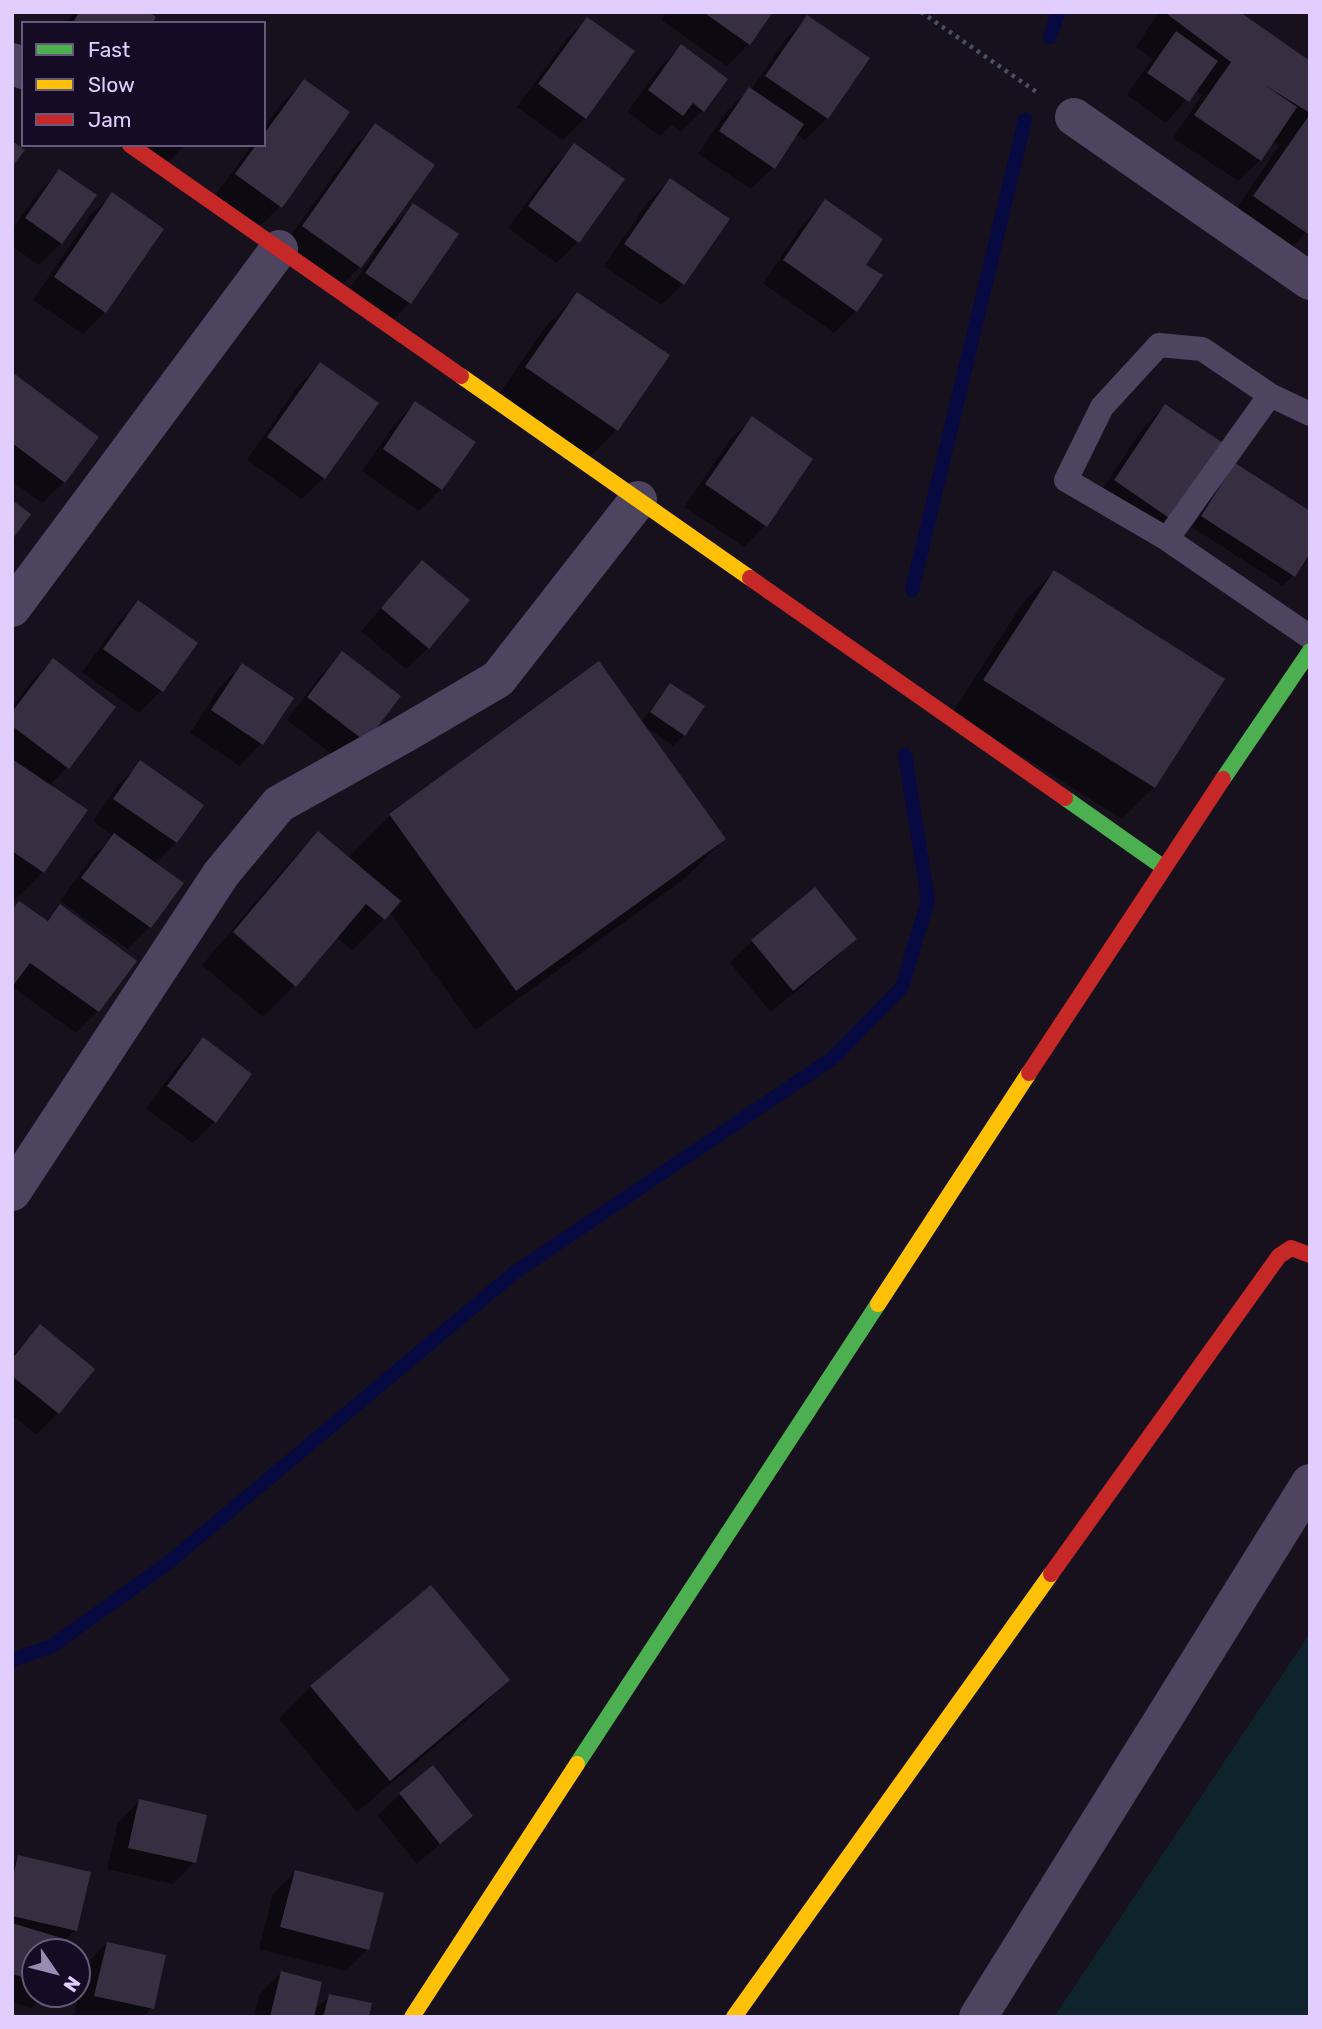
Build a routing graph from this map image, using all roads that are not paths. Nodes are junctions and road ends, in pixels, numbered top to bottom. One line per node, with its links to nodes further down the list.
1 (1074, 117): 4 (street)
2 (134, 147): 3 (street)
3 (279, 249): 7 (street); 9 (street)
4 (1310, 281)
5 (1270, 395): 6 (lane); 8 (lane); 8 (lane)
6 (1310, 414)
7 (638, 500): 12 (street); 13 (street)
8 (1167, 539): 10 (lane)
9 (12, 608)
10 (1310, 637)
11 (1310, 652): 12 (street)
12 (1163, 867): 16 (street)
13 (12, 1192)
14 (1310, 1255): 17 (street)
15 (1310, 1483): 18 (street)
16 (412, 2017)
17 (734, 2017)
18 (978, 2017)

